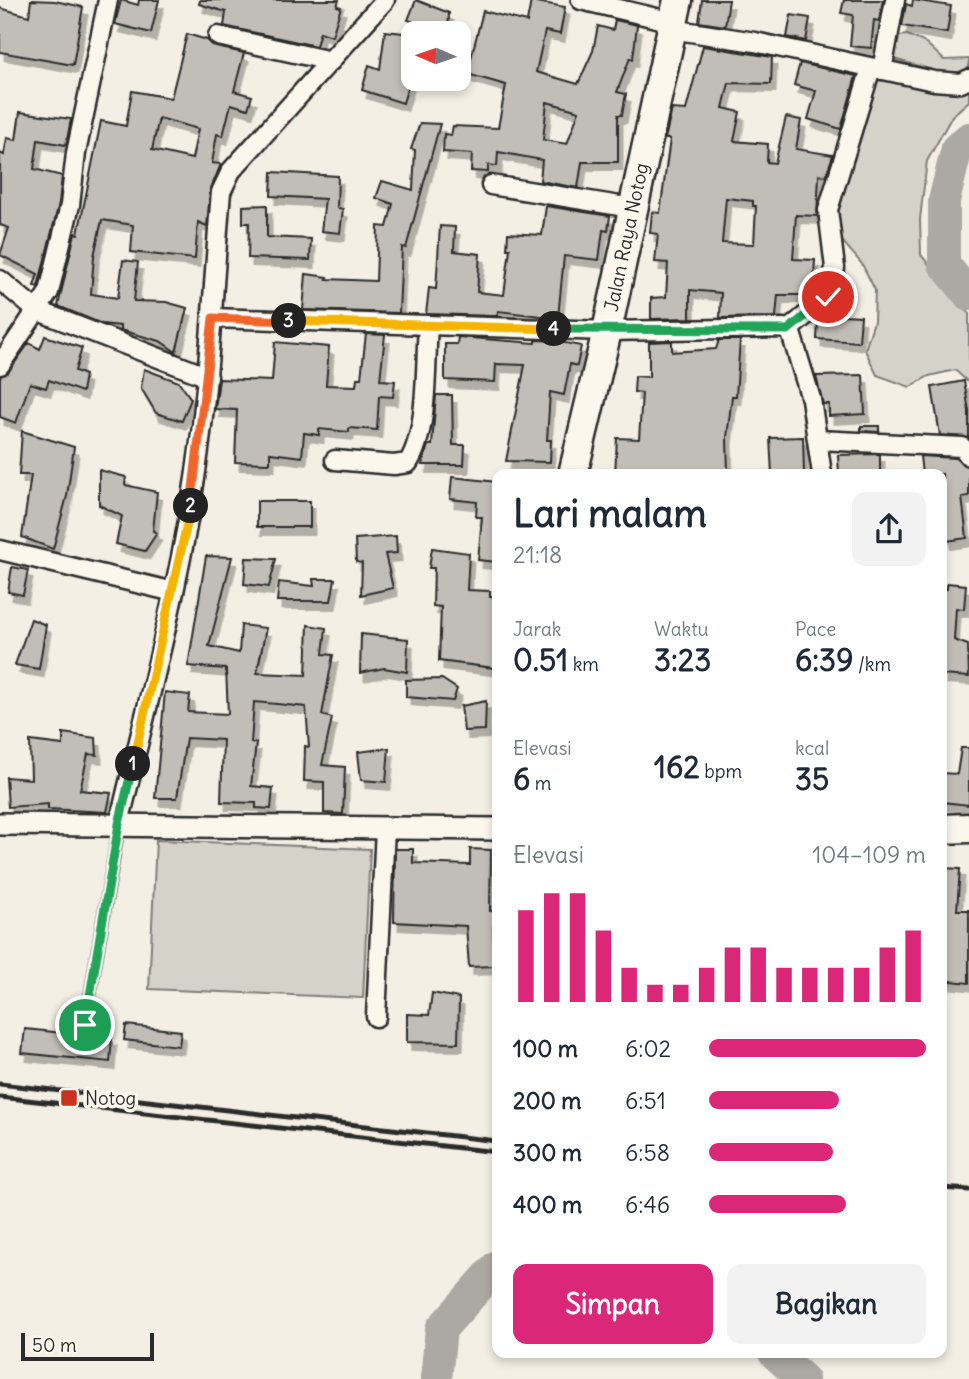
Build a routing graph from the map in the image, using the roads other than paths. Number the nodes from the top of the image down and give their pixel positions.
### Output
1 (108, 0) edge
2 (385, 0) edge
3 (581, 0) edge
4 (895, 0) edge
5 (674, 17) edge
6 (218, 36) dead end
7 (331, 61) junction
8 (877, 69) junction
9 (969, 79) edge
10 (491, 185) dead end
11 (632, 208) junction
12 (0, 280) edge
13 (36, 310) junction
14 (213, 318) junction
15 (428, 325) junction
16 (788, 330) junction
17 (607, 331) junction
18 (0, 365) edge
19 (208, 377) junction
20 (818, 440) junction
21 (969, 456) edge
22 (335, 460) dead end
23 (574, 469) edge
24 (821, 469) edge
25 (0, 550) edge
26 (174, 592) junction
27 (0, 824) edge
28 (119, 824) junction
29 (492, 825) edge
30 (385, 828) junction
31 (947, 828) edge
32 (969, 828) edge
33 (376, 1017) dead end
34 (85, 1025) dead end

1 - 13 street
2 - 7 street
3 - 5 street
4 - 8 street
5 - 8 street
5 - 11 highway, Jalan Raya Notog
6 - 7 street
7 - 14 street
8 - 9 street
8 - 16 street
10 - 11 street
11 - 17 highway, Jalan Raya Notog
12 - 13 street
13 - 18 street
13 - 19 street
14 - 15 street
14 - 19 street
15 - 17 street
15 - 22 street
16 - 17 street
16 - 20 street
17 - 23 highway, Jalan Raya Notog
19 - 26 street
20 - 21 street
20 - 24 street
25 - 26 street
26 - 28 street
27 - 28 street
28 - 30 street
28 - 34 lane
29 - 30 street
30 - 33 street
31 - 32 highway

